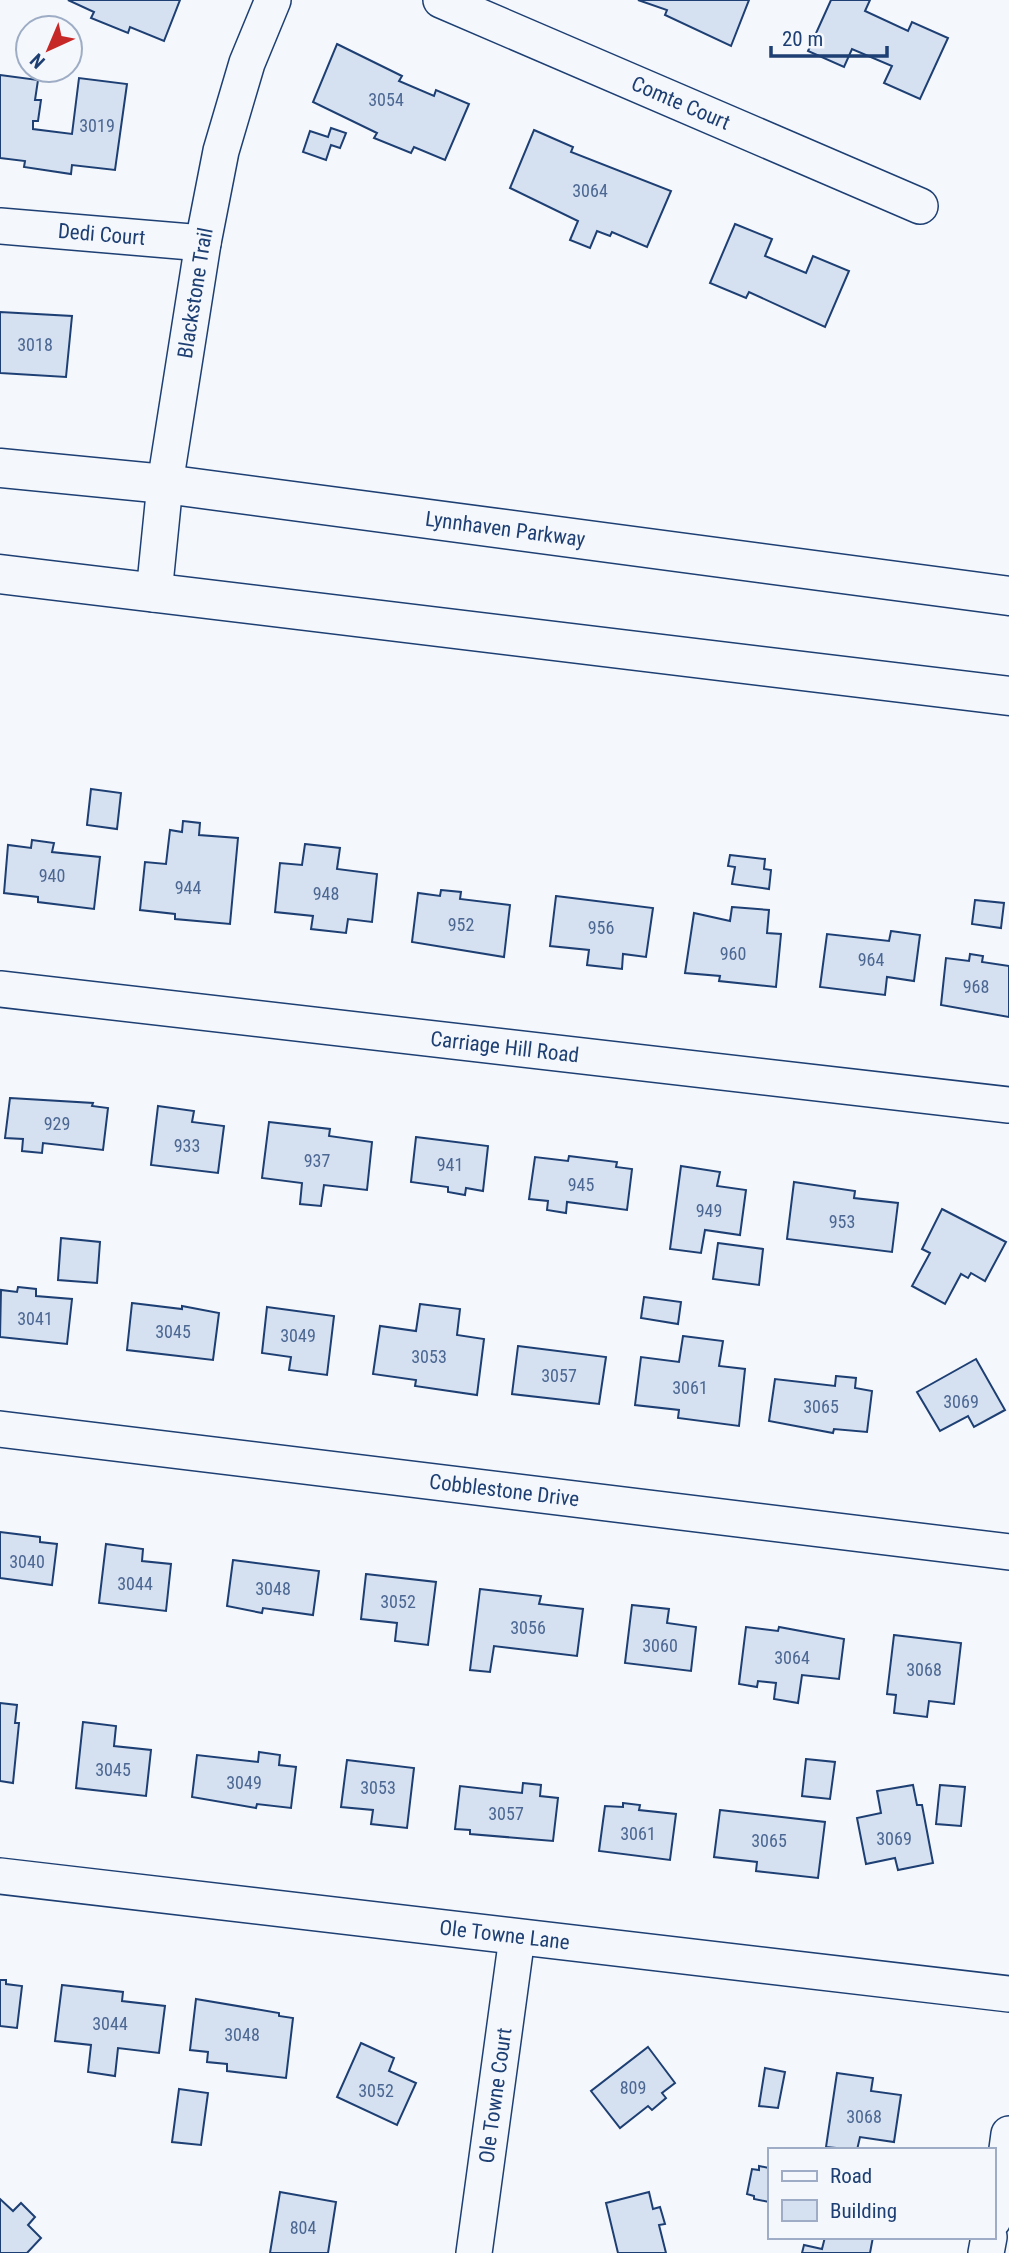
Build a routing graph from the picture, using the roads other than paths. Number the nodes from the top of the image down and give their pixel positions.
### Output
1 (273, 0) edge
2 (441, 0) edge
3 (920, 206) dead end
4 (0, 226) edge
5 (203, 243) junction
6 (0, 468) edge
7 (165, 484) junction
8 (0, 574) edge
9 (154, 594) junction
10 (1009, 596) edge
11 (1009, 696) edge
12 (0, 989) edge
13 (1009, 1105) edge
14 (0, 1429) edge
15 (1009, 1552) edge
16 (0, 1875) edge
17 (517, 1937) junction
18 (1009, 1994) edge
19 (1009, 2134) edge
20 (995, 2211) edge
21 (474, 2253) edge

1 - 5 street, Blackstone Trail
2 - 3 street, Comte Court
4 - 5 street, Dedi Court
5 - 7 street, Blackstone Trail
6 - 7 main road, Lynnhaven Parkway
7 - 9 street, Blackstone Trail
7 - 10 main road, Lynnhaven Parkway
8 - 9 main road
9 - 11 main road
12 - 13 street, Carriage Hill Road
14 - 15 street, Cobblestone Drive
16 - 17 street, Ole Towne Lane
17 - 18 street, Ole Towne Lane
17 - 21 street, Ole Towne Court
19 - 20 street

